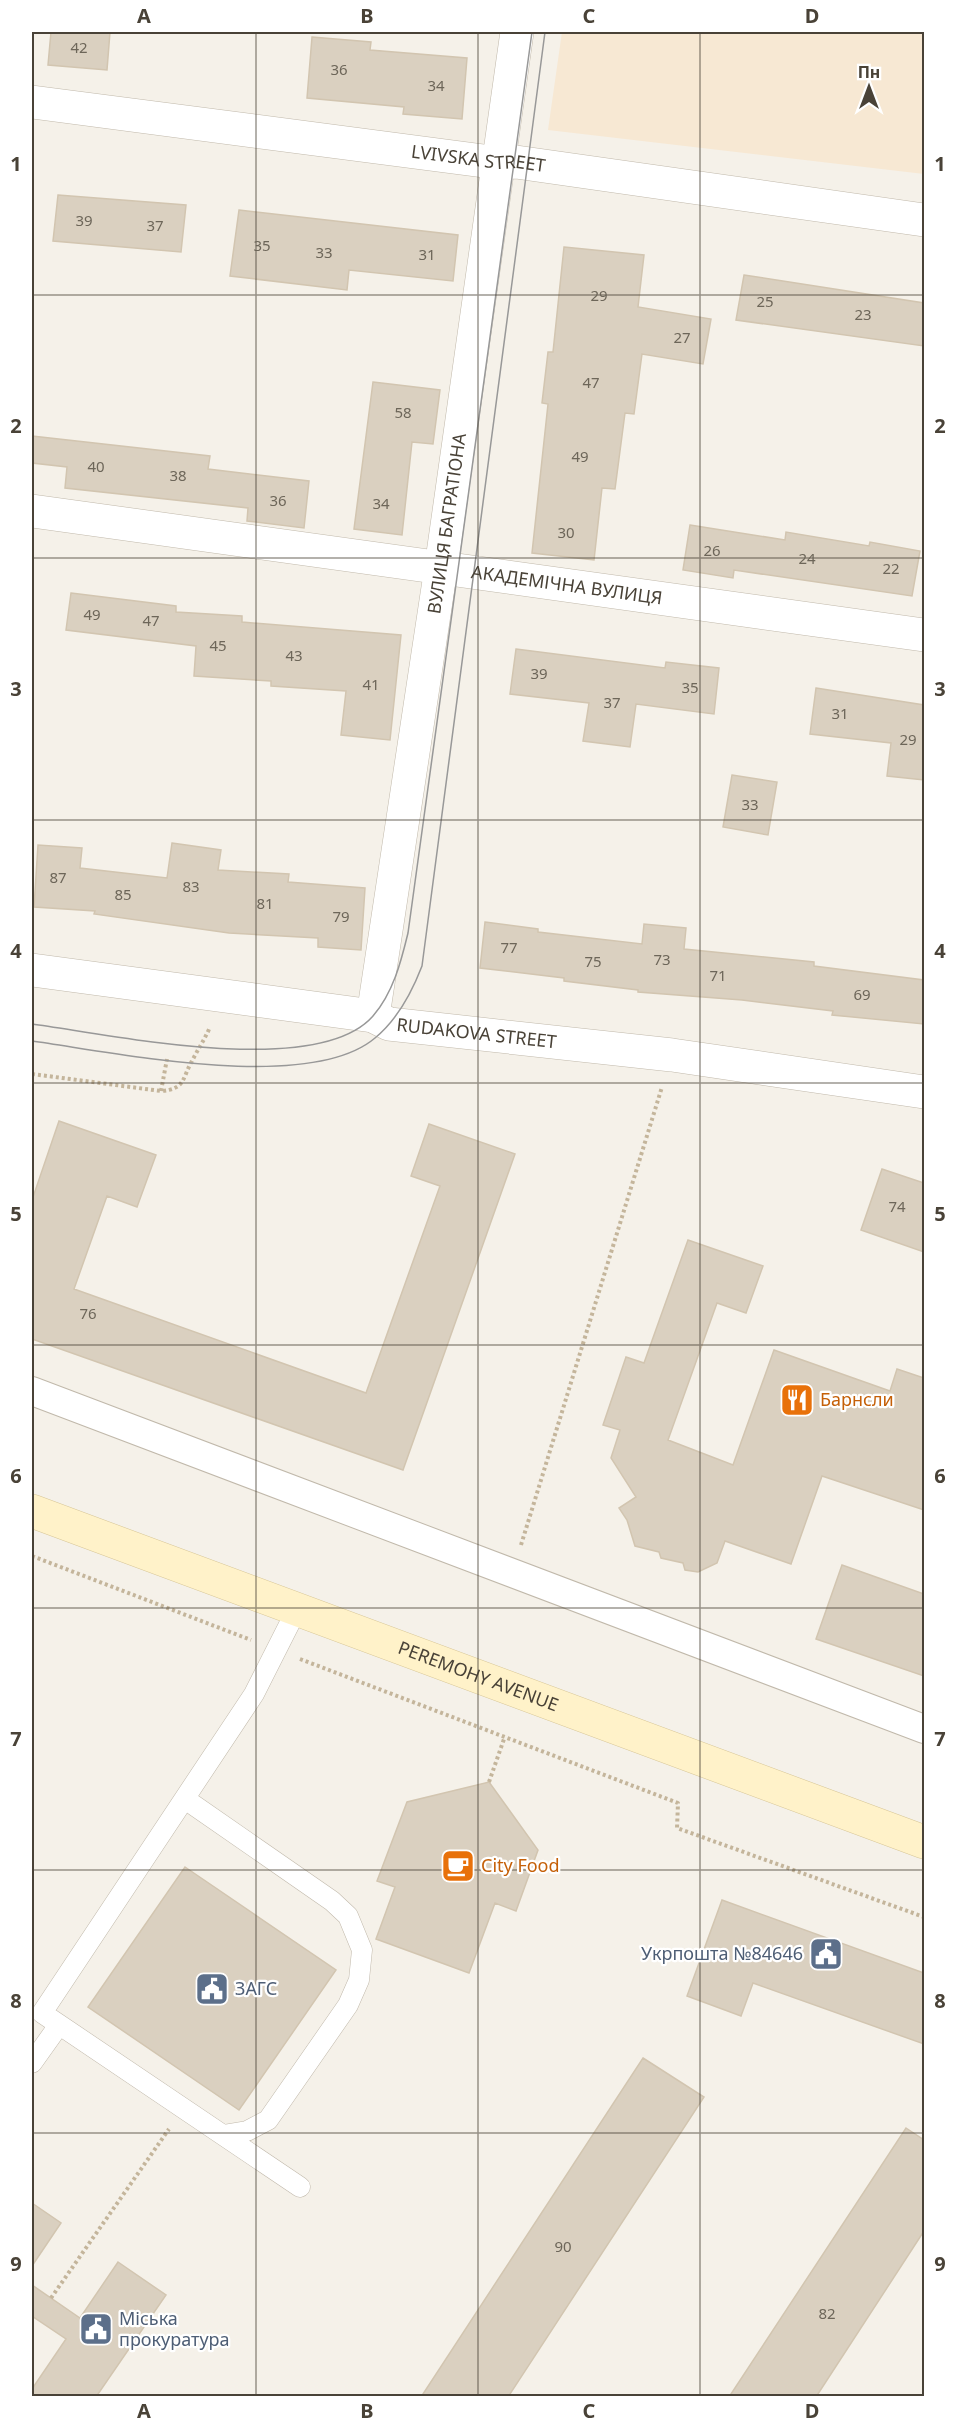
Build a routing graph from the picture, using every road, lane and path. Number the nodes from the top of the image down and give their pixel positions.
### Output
1 (517, 32) edge
2 (32, 102) edge
3 (499, 163) junction
4 (924, 220) edge
5 (32, 511) edge
6 (441, 568) junction
7 (924, 635) edge
8 (32, 970) edge
9 (226, 994) junction
10 (373, 1016) junction
11 (672, 1055) junction
12 (167, 1059) dead end
13 (32, 1074) edge
14 (161, 1091) junction
15 (924, 1092) edge
16 (32, 1391) edge
17 (32, 1511) edge
18 (32, 1556) edge
19 (512, 1572) junction
20 (297, 1609) junction
21 (276, 1650) junction
22 (924, 1729) edge
23 (504, 1739) junction
24 (489, 1782) dead end
25 (185, 1799) junction
26 (924, 1842) edge
27 (924, 1917) edge
28 (59, 2025) junction
29 (32, 2063) edge
30 (183, 2109) junction
31 (223, 2135) junction
32 (300, 2187) dead end
33 (51, 2298) dead end

1 - 3 street, ВУЛИЦЯ БАГРАТІОНА
2 - 3 street, LVIVSKA STREET
3 - 4 street, LVIVSKA STREET
3 - 6 street, ВУЛИЦЯ БАГРАТІОНА
5 - 6 street, АКАДЕМІЧНА ВУЛИЦЯ
6 - 7 street, АКАДЕМІЧНА ВУЛИЦЯ
6 - 10 street, ВУЛИЦЯ БАГРАТІОНА
8 - 9 street, RUDAKOVA STREET
9 - 10 street, RUDAKOVA STREET
9 - 14 path
10 - 11 street, RUDAKOVA STREET
11 - 15 street, RUDAKOVA STREET
11 - 19 path
12 - 14 path
13 - 14 path
16 - 19 street
17 - 20 main road, PEREMOHY AVENUE
18 - 21 path
19 - 22 street
20 - 21 lane
20 - 26 main road, PEREMOHY AVENUE
21 - 23 path
21 - 25 lane
23 - 24 path
23 - 27 path
25 - 28 lane
25 - 31 lane
28 - 29 lane
28 - 30 lane
30 - 31 lane
30 - 33 path
31 - 32 lane

